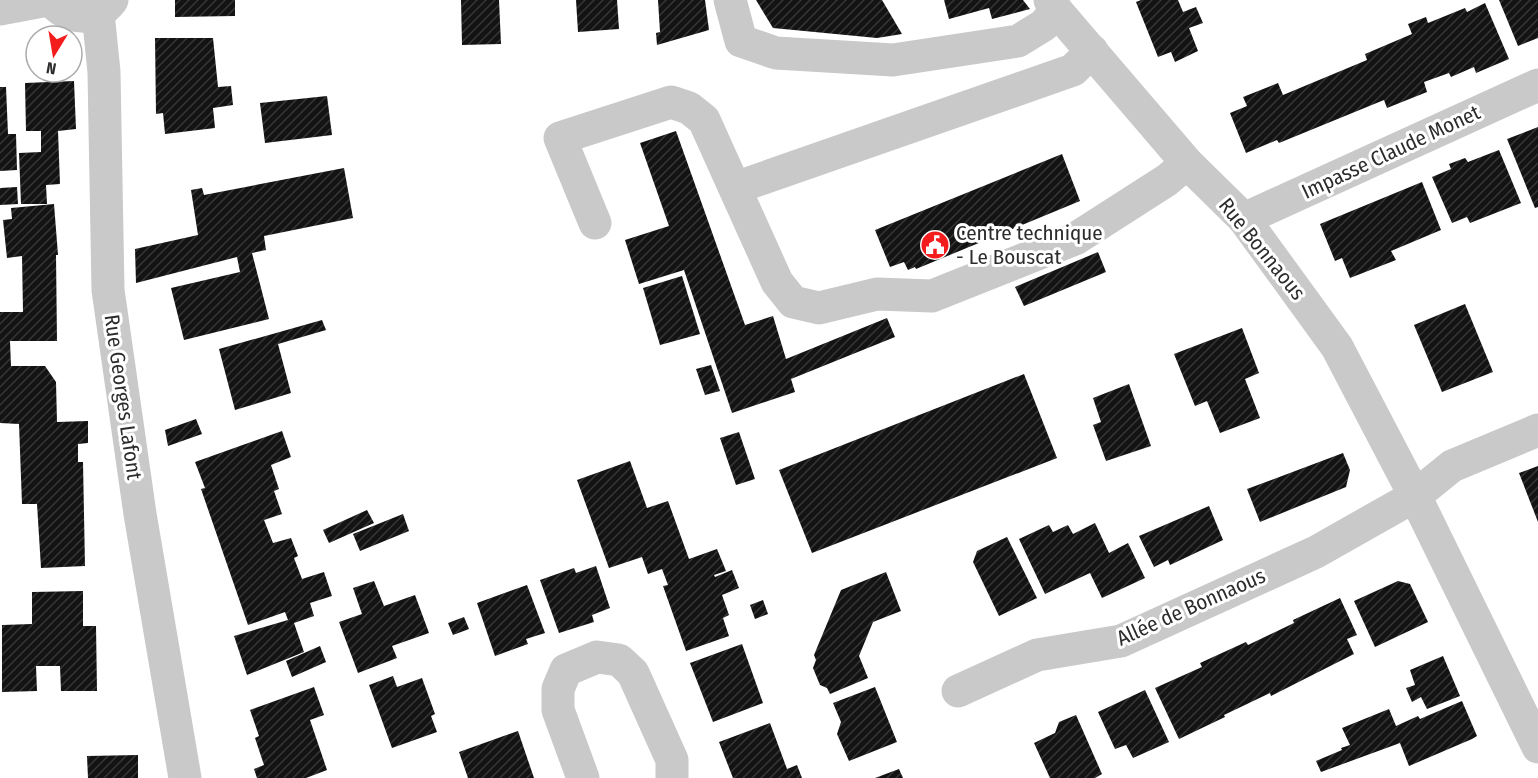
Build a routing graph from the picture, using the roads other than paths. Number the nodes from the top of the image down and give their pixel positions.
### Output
1 (50, 0) edge
2 (730, 0) edge
3 (1053, 5) edge
4 (105, 6) edge
5 (0, 9) edge
6 (1092, 51) junction
7 (1538, 85) edge
8 (1187, 164) junction
9 (735, 188) junction
10 (1244, 219) junction
11 (596, 223) dead end
12 (1538, 430) edge
13 (1415, 496) junction
14 (958, 691) dead end
15 (1538, 747) edge
16 (185, 778) edge
17 (583, 778) edge
18 (672, 778) edge

1 - 4 street
1 - 5 street
2 - 3 street
3 - 6 street, Rue Bonnaous
4 - 16 street, Rue Georges Lafont
6 - 8 street, Rue Bonnaous
6 - 9 street
7 - 10 street, Impasse Claude Monet
8 - 9 street
8 - 10 street, Rue Bonnaous
9 - 11 street
10 - 13 street, Rue Bonnaous
12 - 13 street
13 - 14 street, Allée de Bonnaous
13 - 15 street, Rue Bonnaous
17 - 18 street

